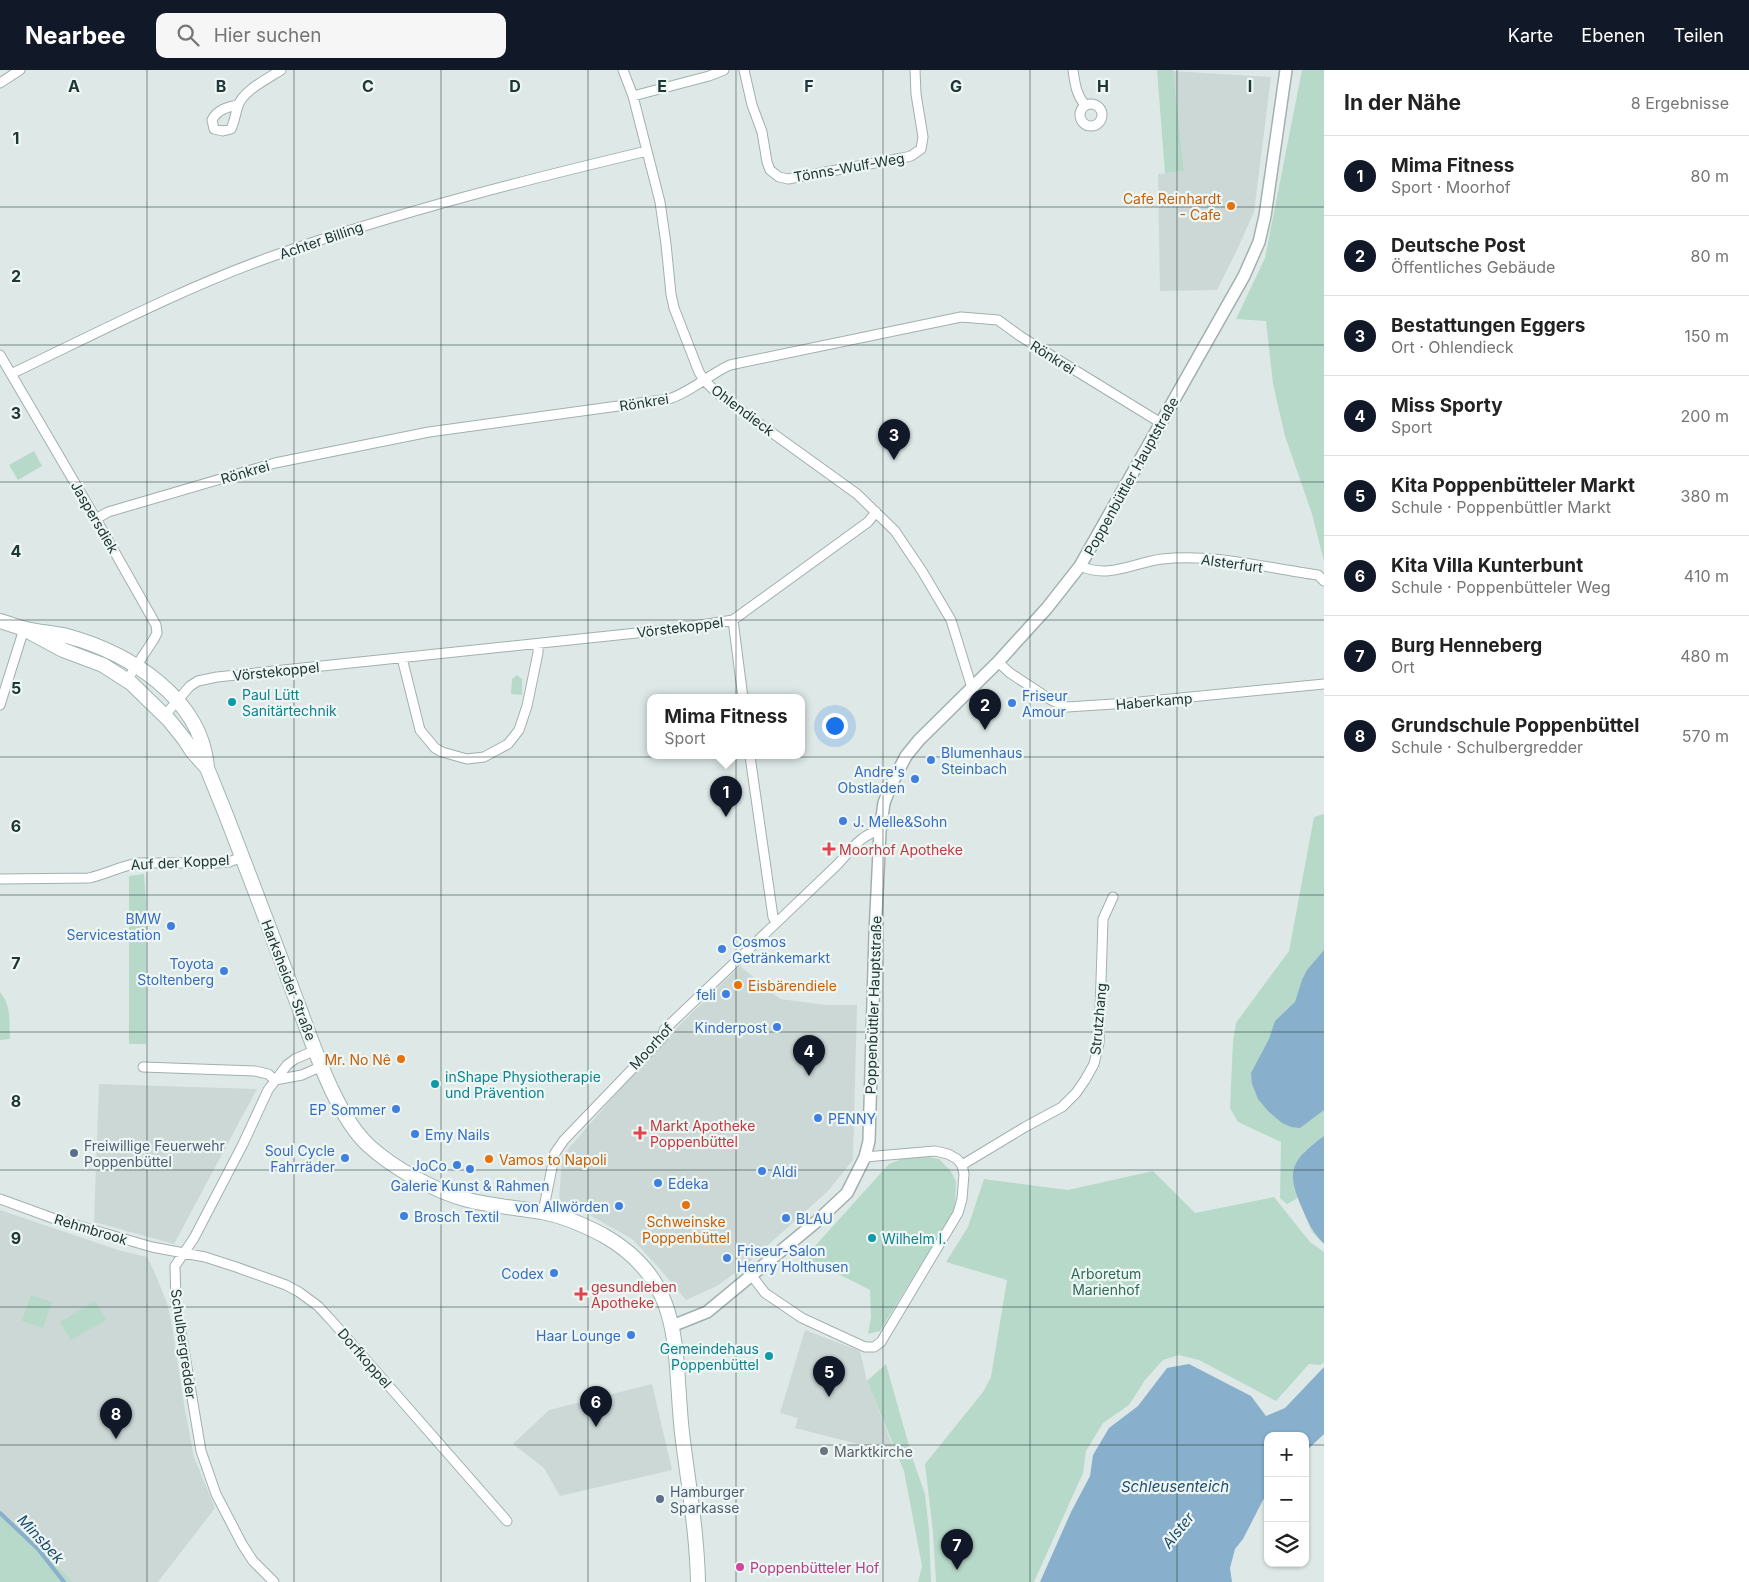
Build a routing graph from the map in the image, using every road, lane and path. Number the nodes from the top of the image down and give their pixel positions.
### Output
1 (20, 70) edge
2 (282, 70) edge
3 (622, 70) edge
4 (724, 70) edge
5 (744, 70) edge
6 (915, 70) edge
7 (1072, 70) edge
8 (1286, 70) edge
9 (0, 83) edge
10 (633, 96) junction
11 (238, 105) dead end
12 (1085, 105) dead end
13 (647, 151) junction
14 (0, 355) edge
15 (11, 374) junction
16 (704, 380) junction
17 (1161, 423) junction
18 (876, 512) junction
19 (96, 519) junction
20 (1080, 566) junction
21 (1324, 581) edge
22 (733, 620) junction
23 (0, 621) edge
24 (24, 628) junction
25 (538, 644) junction
26 (402, 658) junction
27 (998, 662) junction
28 (137, 667) junction
29 (127, 680) junction
30 (1324, 684) edge
31 (972, 688) junction
32 (742, 694) edge
33 (177, 701) junction
34 (0, 705) edge
35 (164, 715) junction
36 (750, 759) edge
37 (207, 768) junction
38 (880, 831) junction
39 (242, 857) junction
40 (0, 879) edge
41 (1113, 897) dead end
42 (776, 923) junction
43 (316, 1050) junction
44 (143, 1066) dead end
45 (322, 1066) junction
46 (275, 1080) junction
47 (865, 1157) junction
48 (962, 1165) junction
49 (0, 1199) edge
50 (543, 1212) junction
51 (183, 1254) junction
52 (752, 1276) junction
53 (672, 1326) junction
54 (507, 1521) dead end
55 (274, 1582) edge
56 (698, 1582) edge

1 - 9 street
2 - 11 street
3 - 10 street, Ohlendieck
4 - 10 street
5 - 6 street, Tönns-Wulf-Weg
7 - 12 street
8 - 17 street, Poppenbüttler Hauptstraße
10 - 13 street, Ohlendieck
13 - 15 street, Achter Billing
13 - 16 street, Ohlendieck
14 - 15 street, Jaspersdiek
15 - 19 street, Jaspersdiek
16 - 17 street, Rönkrei
16 - 18 street, Ohlendieck
16 - 19 street, Rönkrei
17 - 20 street, Poppenbüttler Hauptstraße
18 - 22 street, Vörstekoppel
18 - 31 street, Ohlendieck
19 - 28 street, Jaspersdiek
20 - 21 street, Alsterfurt
20 - 27 street, Poppenbüttler Hauptstraße
22 - 25 street, Vörstekoppel
22 - 32 street
23 - 24 main road, Harksheider Straße
24 - 28 main road, Harksheider Straße
24 - 29 main road, Harksheider Straße
24 - 34 street
25 - 26 street, Vörstekoppel
25 - 26 street
26 - 33 street, Vörstekoppel
27 - 30 street, Haberkamp
27 - 31 street, Poppenbüttler Hauptstraße
28 - 29 street, Jaspersdiek
28 - 33 main road, Harksheider Straße
29 - 35 main road, Harksheider Straße
31 - 38 street, Poppenbüttler Hauptstraße
33 - 35 street, Vörstekoppel
33 - 37 main road, Harksheider Straße
35 - 37 main road, Harksheider Straße
36 - 42 street
37 - 39 main road, Harksheider Straße
38 - 42 street, Moorhof
38 - 47 street, Poppenbüttler Hauptstraße
39 - 40 street, Auf der Koppel
39 - 43 main road, Harksheider Straße
41 - 48 street, Strutzhang
42 - 50 street, Moorhof
43 - 45 main road, Harksheider Straße
43 - 46 street, Schulbergredder
44 - 46 street
45 - 46 street
45 - 50 main road, Harksheider Straße
46 - 51 street, Schulbergredder
47 - 48 street
47 - 52 street, Poppenbüttler Hauptstraße
48 - 52 street
49 - 51 street, Rehmbrook
50 - 53 main road, Harksheider Straße
51 - 54 street, Dorfkoppel
51 - 55 street, Schulbergredder
52 - 53 street, Poppenbüttler Hauptstraße
53 - 56 main road, Harksheider Straße

